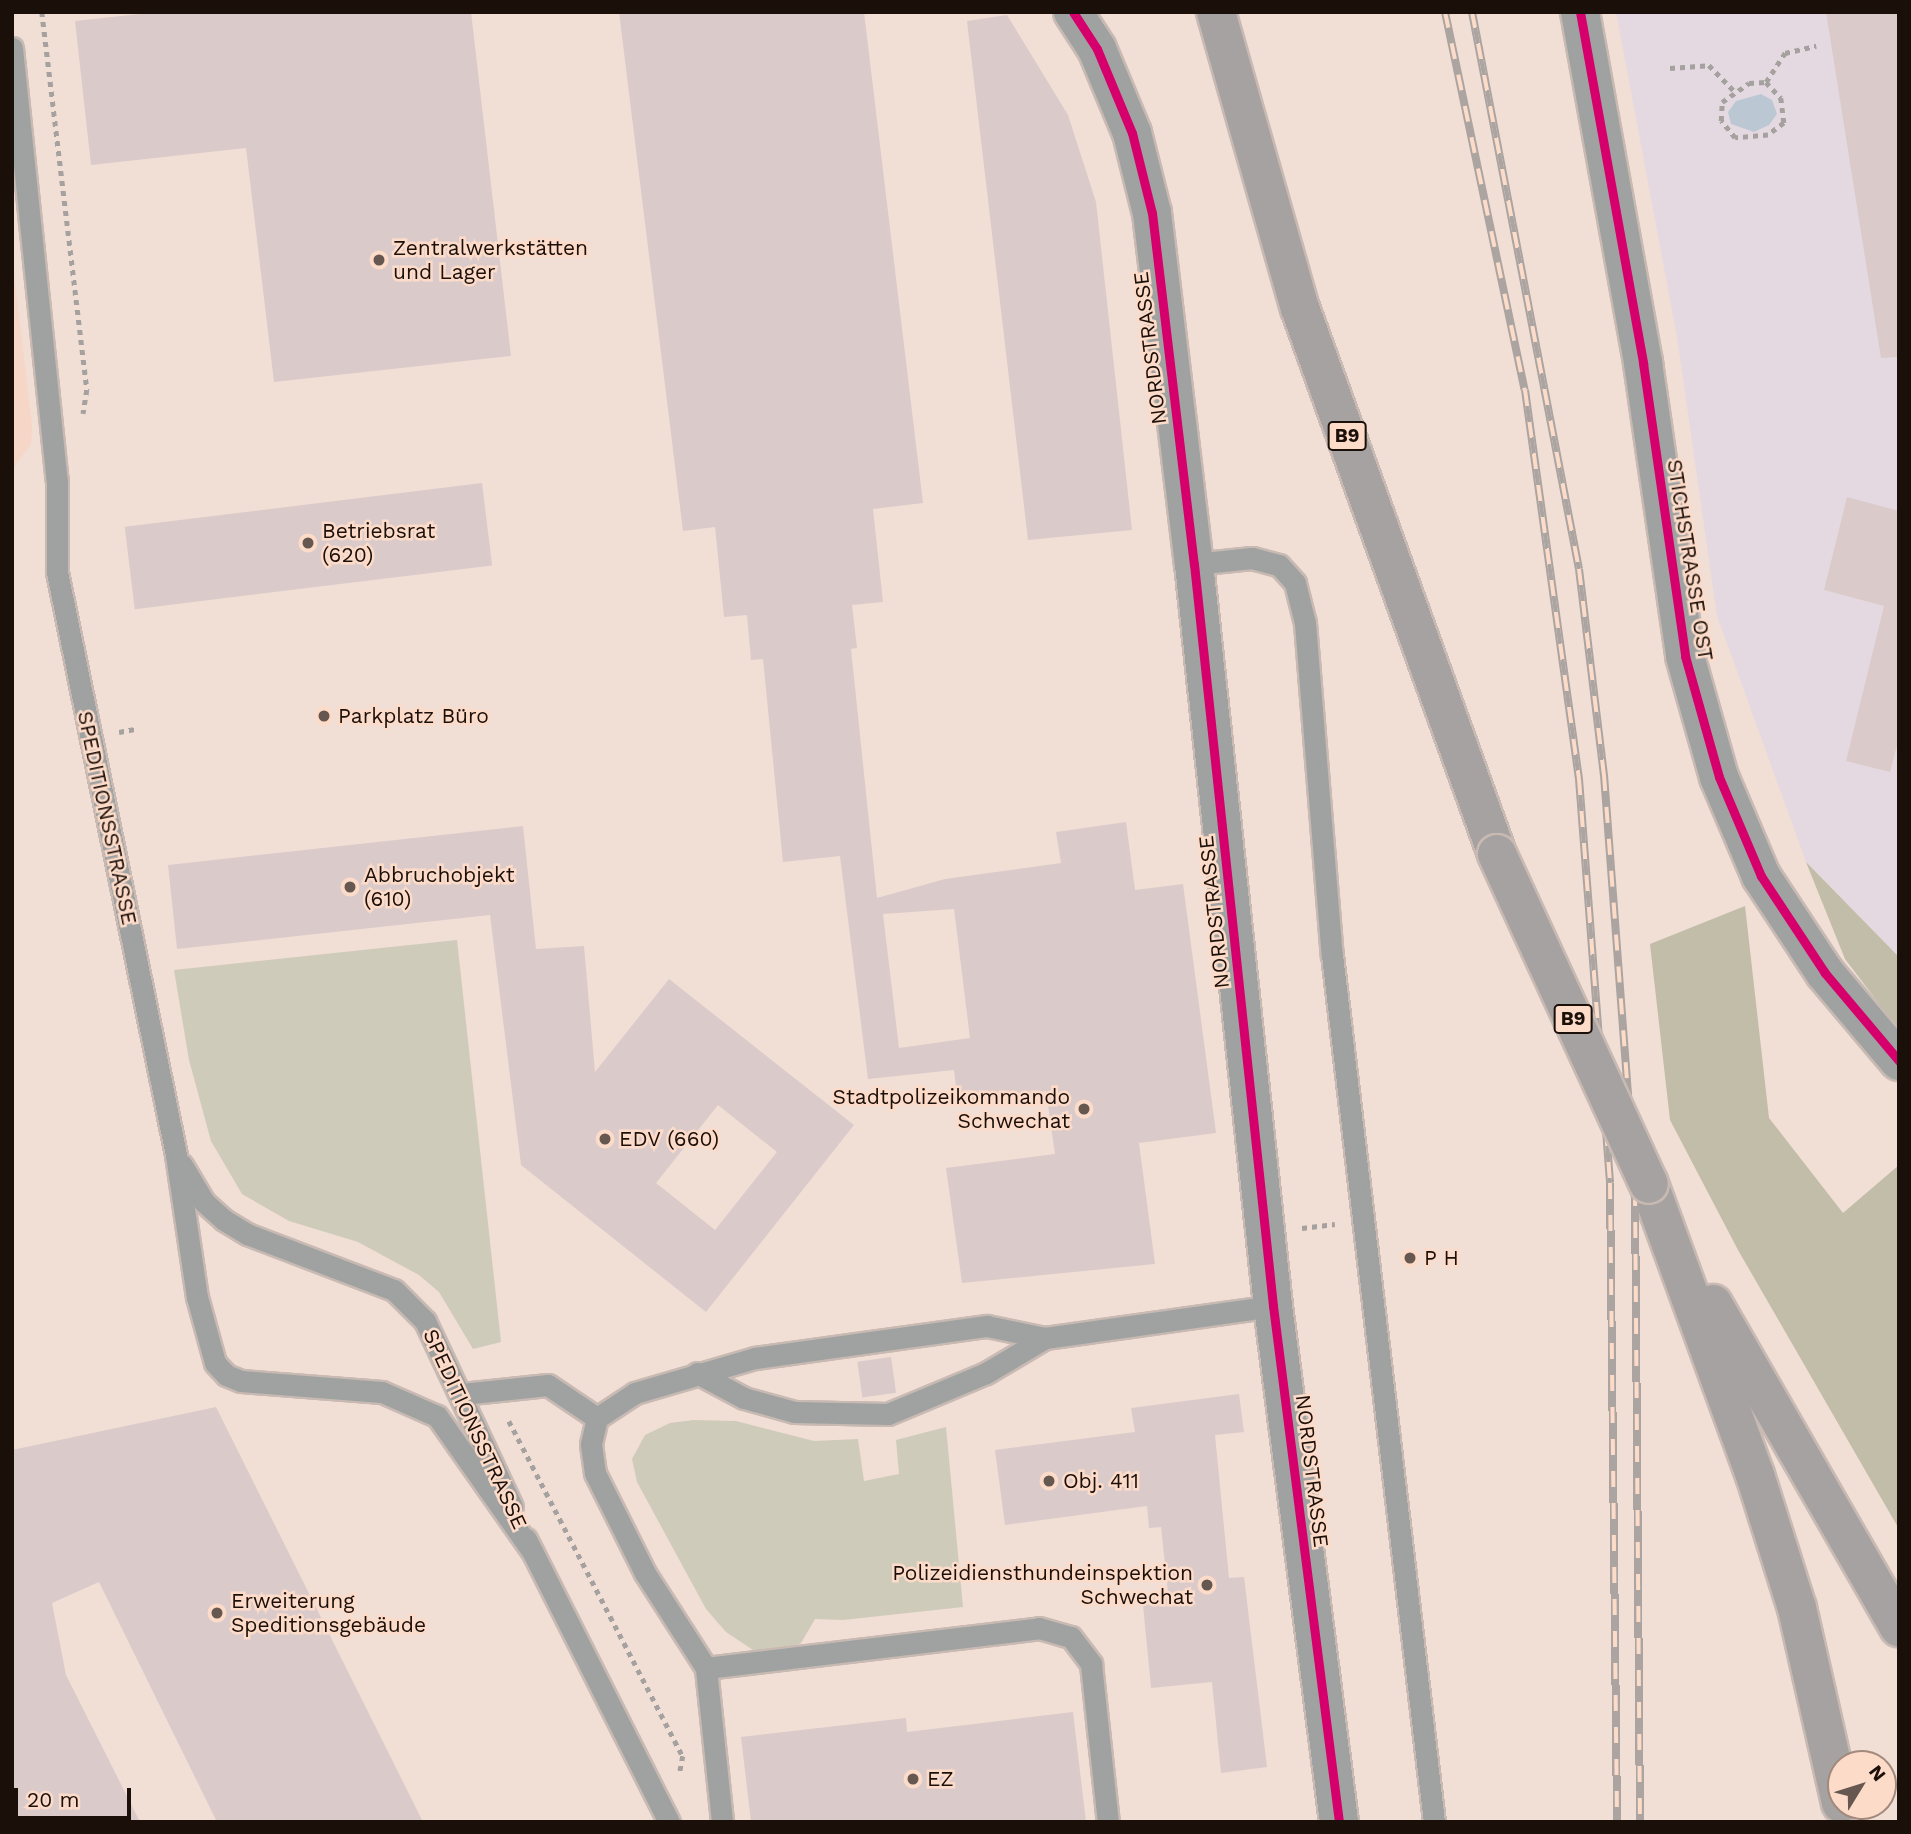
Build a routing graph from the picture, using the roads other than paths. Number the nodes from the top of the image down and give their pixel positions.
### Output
1 (1073, 12) edge
2 (1216, 12) edge
3 (1580, 12) edge
4 (12, 48) edge
5 (1194, 564) junction
6 (1899, 1061) edge
7 (176, 1155) junction
8 (1649, 1184) junction
9 (1273, 1306) junction
10 (1045, 1338) junction
11 (697, 1373) junction
12 (461, 1394) junction
13 (597, 1418) junction
14 (532, 1551) junction
15 (1899, 1627) edge
16 (706, 1668) junction
17 (1829, 1750) edge
18 (722, 1821) edge
19 (669, 1822) edge
20 (1108, 1822) edge
21 (1339, 1822) edge
22 (1434, 1822) edge

1 - 5 street, NORDSTRASSE
2 - 8 main road, B9, bridge
3 - 6 street, STICHSTRASSE OST
4 - 7 lane, SPEDITIONSSTRASSE
5 - 9 street, NORDSTRASSE
5 - 22 lane
7 - 12 lane, SPEDITIONSSTRASSE
7 - 14 lane, SPEDITIONSSTRASSE
8 - 15 main road, B9
8 - 17 main road
9 - 10 lane
9 - 21 street, NORDSTRASSE
10 - 11 lane
10 - 11 lane
11 - 13 lane
12 - 13 lane
12 - 14 lane, SPEDITIONSSTRASSE
13 - 16 lane
14 - 19 lane, SPEDITIONSSTRASSE
16 - 18 lane
16 - 20 lane

